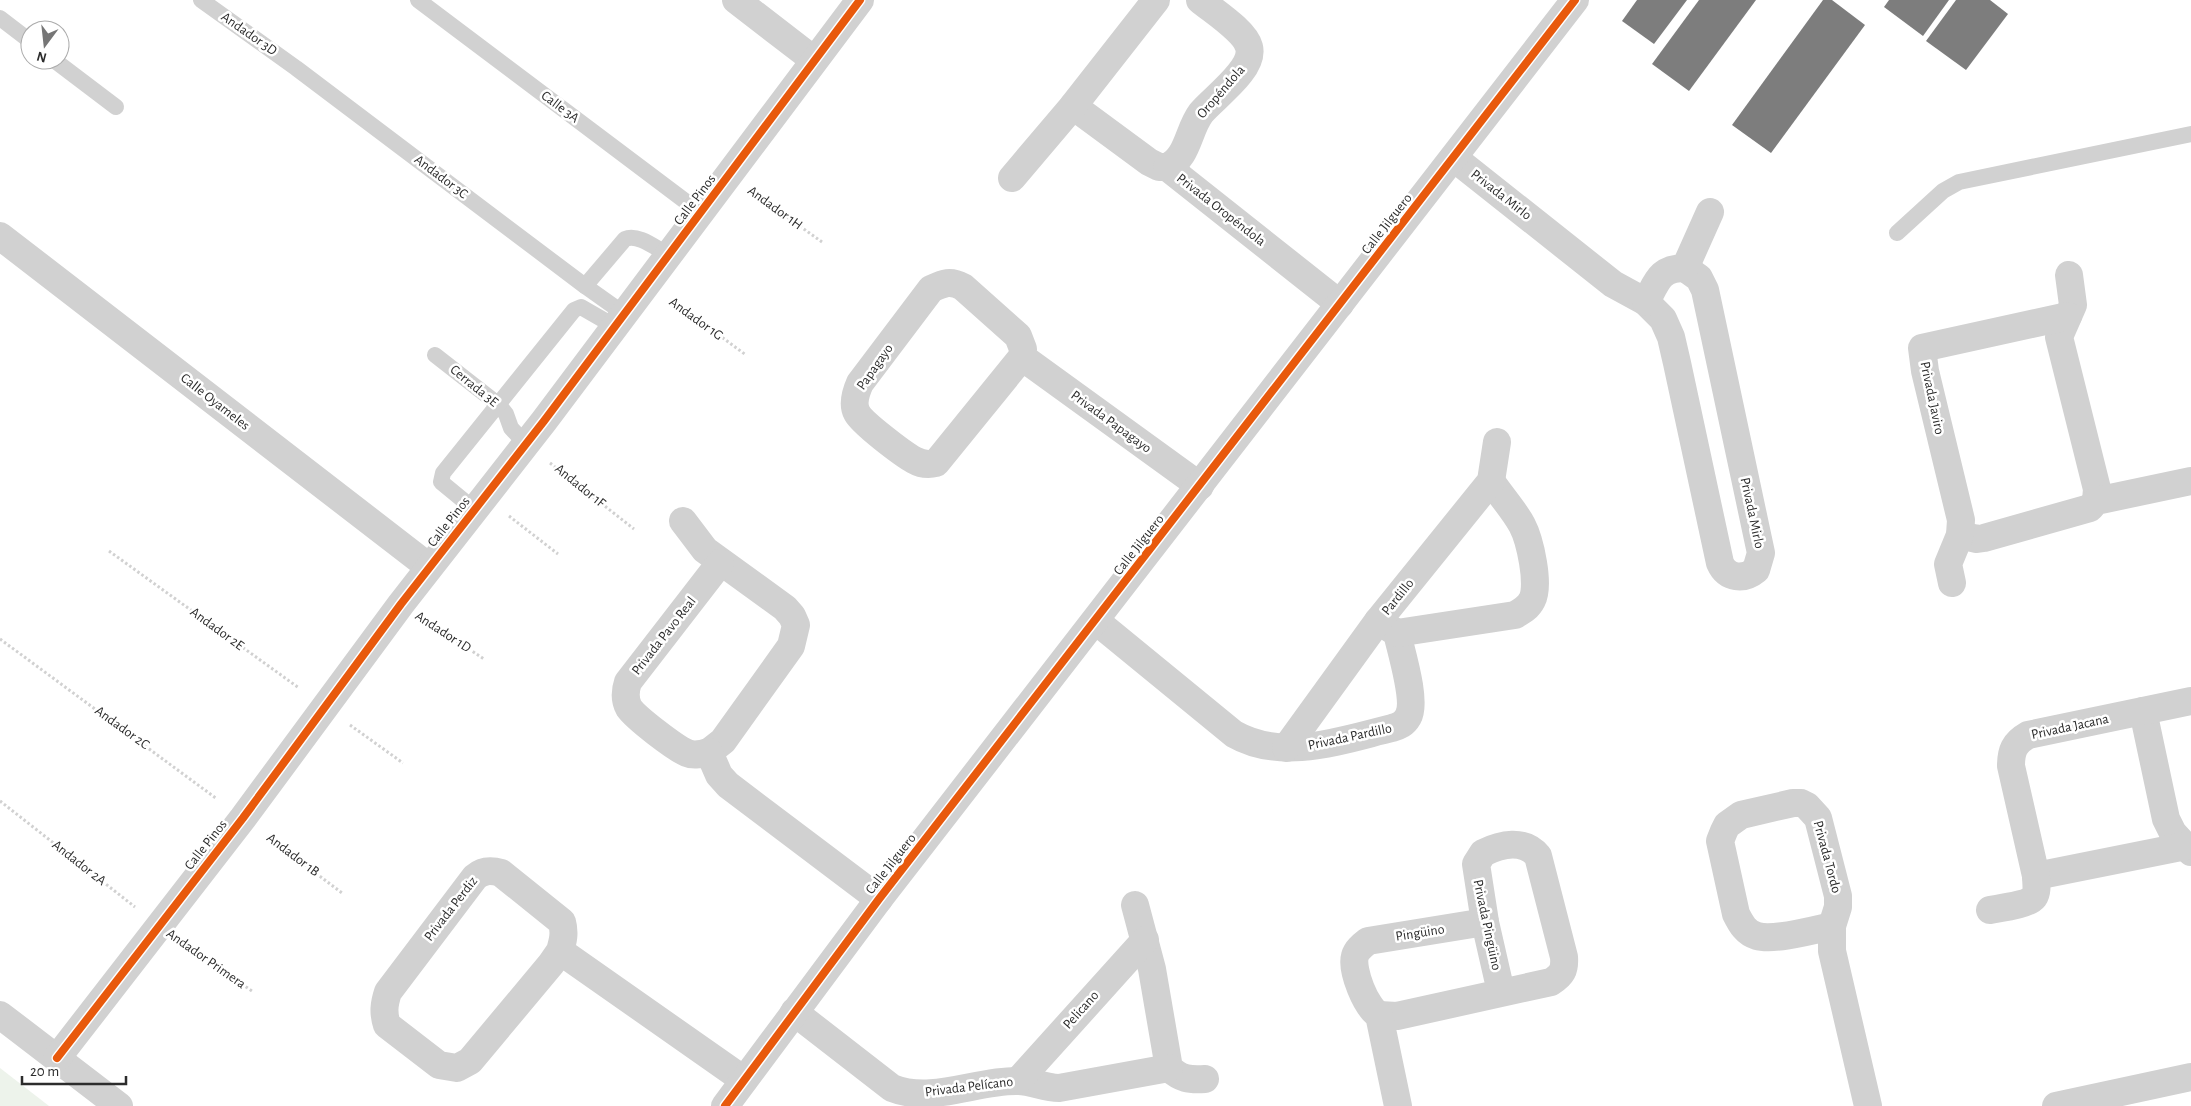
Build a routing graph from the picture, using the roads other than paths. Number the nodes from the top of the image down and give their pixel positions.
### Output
1 (201, 0) edge
2 (418, 0) edge
3 (736, 0) edge
4 (860, 0) edge
5 (1156, 0) edge
6 (1200, 0) edge
7 (1575, 0) edge
8 (0, 18) edge
9 (20, 33) edge
10 (814, 60) junction
11 (296, 68) joint
12 (67, 70) edge
13 (1073, 106) junction
14 (116, 107) dead end
15 (2191, 134) edge
16 (1454, 158) junction
17 (1167, 167) junction
18 (1012, 178) dead end
19 (1710, 212) dead end
20 (702, 213) junction
21 (1897, 233) dead end
22 (0, 236) edge
23 (669, 255) junction
24 (1685, 268) junction
25 (2069, 275) dead end
26 (585, 286) junction
27 (1646, 302) junction
28 (1340, 304) junction
29 (2068, 316) junction
30 (619, 320) junction
31 (435, 355) dead end
32 (1022, 357) junction
33 (499, 405) junction
34 (1497, 442) dead end
35 (526, 444) junction
36 (1491, 481) junction
37 (2191, 482) edge
38 (1200, 486) junction
39 (2096, 501) junction
40 (480, 504) junction
41 (683, 521) dead end
42 (1960, 535) junction
43 (720, 563) junction
44 (429, 567) junction
45 (1952, 583) dead end
46 (1096, 621) junction
47 (1388, 627) junction
48 (2191, 701) edge
49 (2143, 712) junction
50 (1286, 748) junction
51 (709, 752) junction
52 (2188, 849) edge
53 (2036, 876) junction
54 (879, 899) junction
55 (1134, 905) dead end
56 (1990, 910) dead end
57 (1485, 922) junction
58 (1832, 926) junction
59 (1145, 940) junction
60 (560, 951) junction
61 (1501, 992) junction
62 (794, 1012) junction
63 (0, 1015) edge
64 (1379, 1015) junction
65 (57, 1058) junction
66 (1169, 1068) junction
67 (2191, 1077) edge
68 (1205, 1079) dead end
69 (744, 1080) junction
70 (1018, 1081) junction
71 (119, 1106) edge
72 (726, 1106) edge
73 (1398, 1106) edge
74 (1868, 1106) edge
75 (2056, 1106) edge

1 - 11 lane, Andador 3D
2 - 20 lane, Calle 3A
3 - 10 street
4 - 10 street, Calle Pinos
5 - 13 street
6 - 17 street, Oropéndola
7 - 16 street, Calle Jilguero
8 - 9 lane
10 - 20 street, Calle Pinos
11 - 26 lane, Andador 3C
12 - 14 lane
13 - 17 street, Privada Oropéndola
13 - 18 street
15 - 21 lane
16 - 27 street, Privada Mirlo
16 - 28 street, Calle Jilguero
17 - 28 street, Privada Oropéndola
19 - 24 street
20 - 23 street, Calle Pinos
22 - 44 street, Calle Oyameles
23 - 26 lane
23 - 30 street, Calle Pinos
24 - 27 street
24 - 27 street, Privada Mirlo
25 - 29 street
26 - 30 lane, Andador 3C
28 - 38 street, Calle Jilguero
29 - 39 street
29 - 42 street, Privada Javiro
30 - 33 lane
30 - 35 street, Calle Pinos
31 - 33 lane, Cerrada 3E
32 - 32 street, Papagayo
32 - 38 street, Privada Papagayo
33 - 35 lane, Cerrada 3E
33 - 40 lane
34 - 36 street
35 - 40 street, Calle Pinos
36 - 47 street, Pardillo
36 - 47 street
37 - 39 street
38 - 46 street, Calle Jilguero
39 - 42 street
40 - 44 street, Calle Pinos
41 - 43 street
42 - 45 street, Privada Javiro
43 - 51 street
43 - 51 street, Privada Pavo Real
44 - 65 street, Calle Pinos
46 - 50 street, Privada Pardillo
46 - 54 street, Calle Jilguero
47 - 50 street, Pardillo
47 - 50 street, Privada Pardillo
48 - 49 street, Privada Jacana
49 - 52 street
49 - 53 street, Privada Jacana
51 - 54 street
52 - 53 street
53 - 56 street, Privada Jacana
54 - 62 street, Calle Jilguero
55 - 59 street
57 - 61 street, Privada Pingüino
57 - 61 street, Privada Pingüino
57 - 64 street, Pingüino
58 - 58 street, Privada Tordo
58 - 74 street, Privada Tordo
59 - 66 street
59 - 70 street, Pelicano
60 - 60 street, Privada Perdiz
60 - 69 street
61 - 64 street
62 - 69 street, Calle Jilguero
62 - 70 street, Privada Pelícano
63 - 65 street
64 - 73 street
65 - 71 street
66 - 68 street
66 - 70 street, Privada Pelícano
67 - 75 street
69 - 72 street, Calle Jilguero

